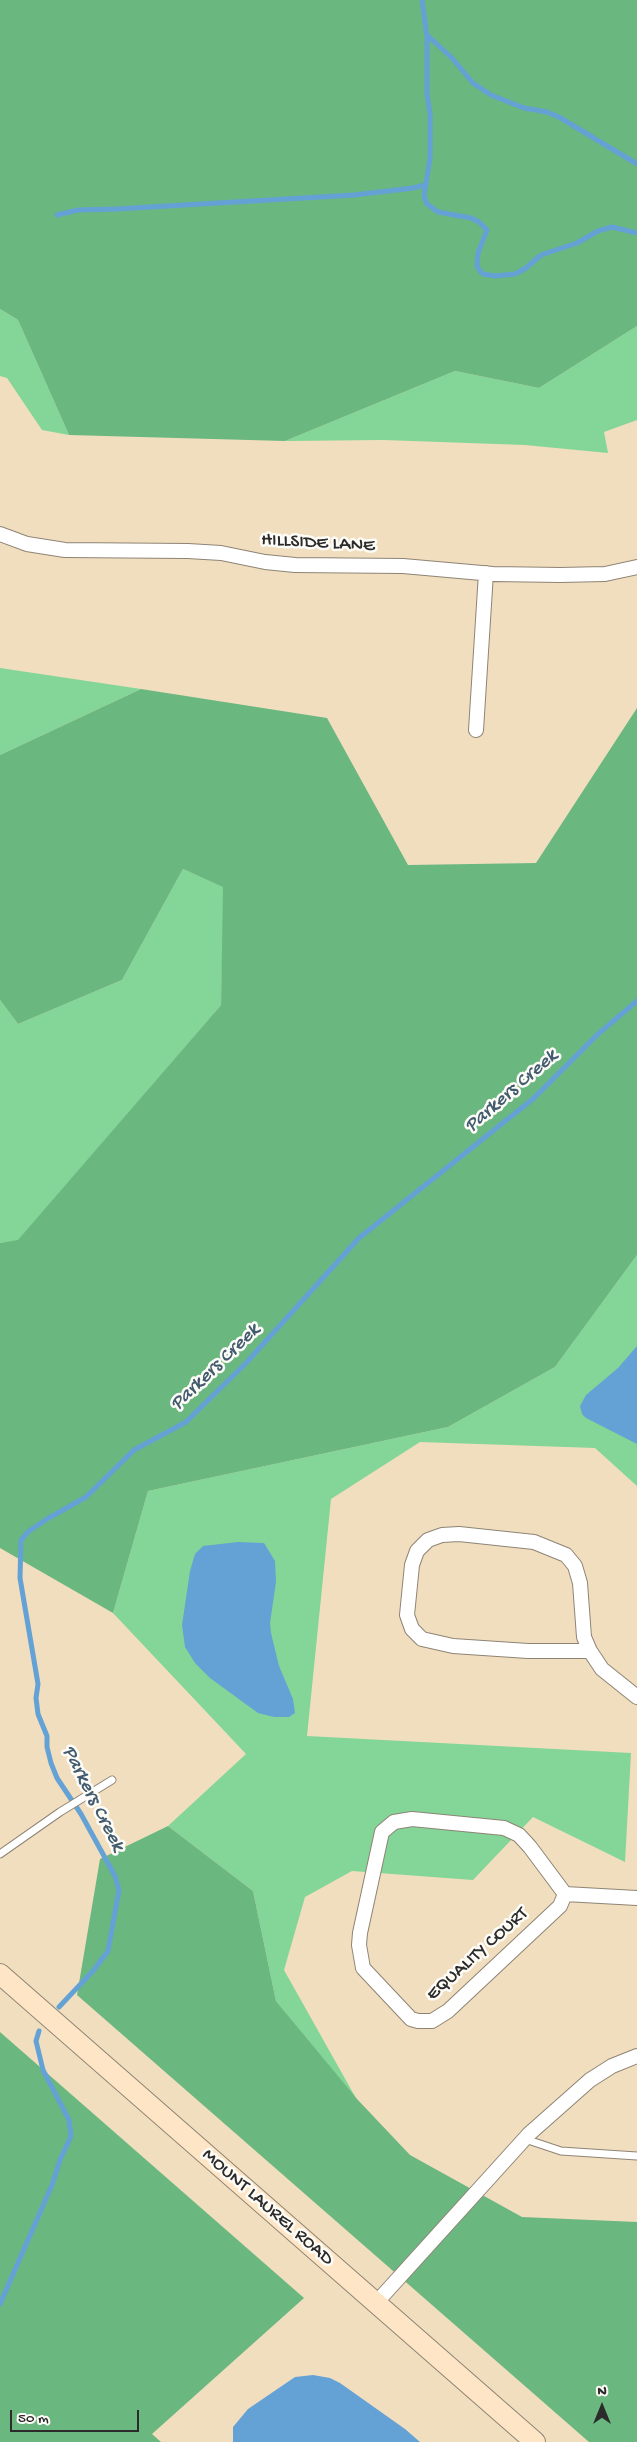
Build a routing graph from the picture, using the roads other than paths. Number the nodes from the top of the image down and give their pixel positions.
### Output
1 (0, 534) edge
2 (637, 567) edge
3 (486, 573) junction
4 (476, 730) dead end
5 (590, 1651) junction
6 (637, 1698) edge
7 (112, 1780) dead end
8 (0, 1854) edge
9 (565, 1894) junction
10 (637, 1898) edge
11 (0, 1974) edge
12 (637, 2056) edge
13 (525, 2139) junction
14 (637, 2156) edge
15 (376, 2303) junction
16 (535, 2442) edge

1 - 3 street, HILLSIDE LANE
2 - 3 street, HILLSIDE LANE
3 - 4 street
5 - 5 street
5 - 6 street
7 - 8 lane
9 - 9 street, EQUALITY COURT
9 - 10 street
11 - 15 main road, MOUNT LAUREL ROAD
12 - 13 street
13 - 14 lane
13 - 15 street
15 - 16 main road, MOUNT LAUREL ROAD

